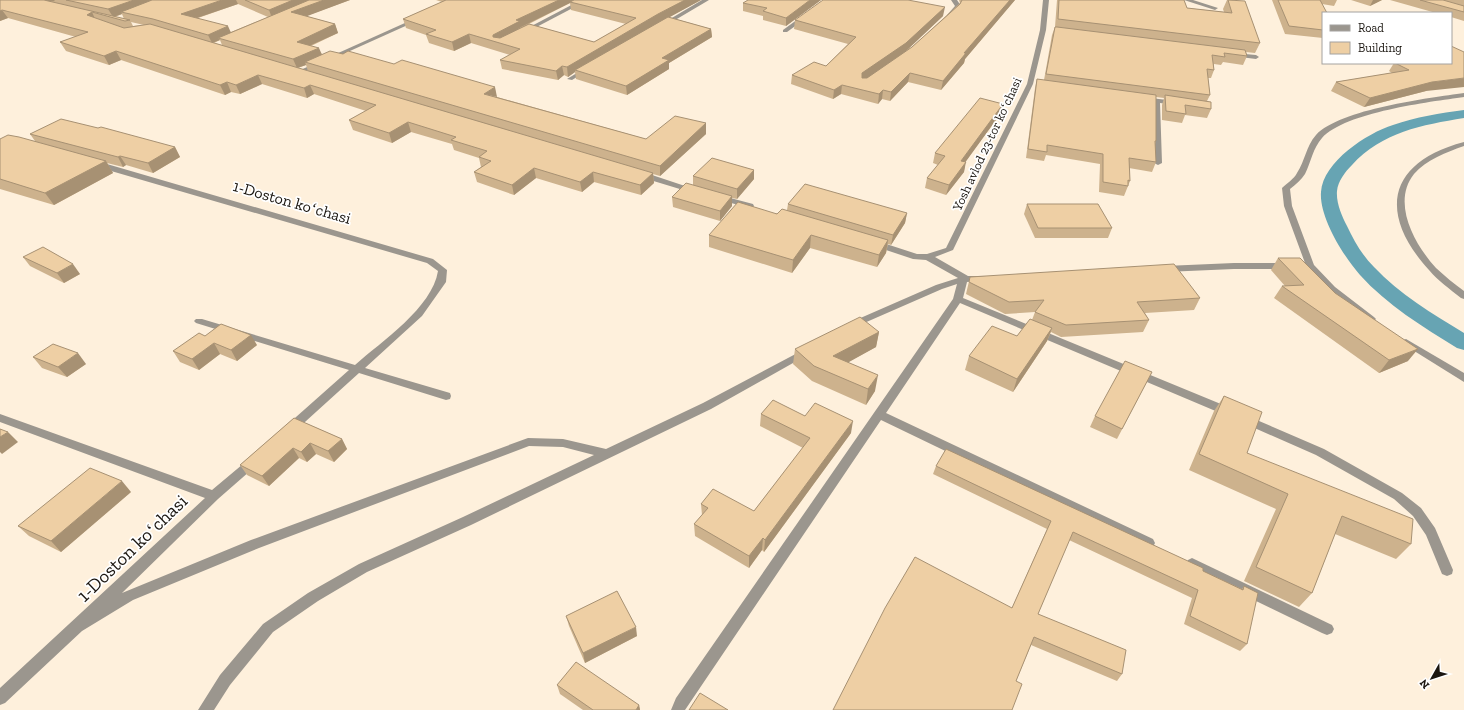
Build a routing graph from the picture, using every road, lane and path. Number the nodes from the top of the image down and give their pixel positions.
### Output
1 (585, 0) edge
2 (706, 0) edge
3 (828, 0) edge
4 (954, 0) edge
5 (1046, 0) edge
6 (1187, 0) edge
7 (1215, 8) dead end
8 (426, 15) edge
9 (943, 21) edge
10 (658, 28) edge
11 (785, 31) dead end
12 (520, 34) edge
13 (1225, 53) edge
14 (1256, 57) dead end
15 (590, 67) edge
16 (313, 76) edge
17 (570, 79) dead end
18 (1464, 95) edge
19 (1135, 98) edge
20 (1157, 101) junction
21 (1180, 104) edge
22 (1464, 144) edge
23 (89, 162) edge
24 (1158, 163) dead end
25 (632, 172) edge
26 (760, 210) edge
27 (864, 240) edge
28 (928, 256) junction
29 (1310, 266) junction
30 (1155, 269) edge
31 (998, 276) edge
32 (964, 280) junction
33 (1464, 296) edge
34 (958, 299) junction
35 (199, 321) dead end
36 (1382, 326) edge
37 (843, 330) edge
38 (1394, 334) edge
39 (816, 346) edge
40 (357, 369) junction
41 (1464, 378) edge
42 (446, 396) dead end
43 (879, 414) junction
44 (0, 418) edge
45 (286, 433) edge
46 (262, 454) edge
47 (607, 454) junction
48 (214, 496) junction
49 (1157, 547) edge
50 (1178, 557) edge
51 (1447, 570) dead end
52 (77, 627) junction
53 (1327, 629) dead end
54 (3, 690) edge
55 (205, 710) edge
56 (678, 710) edge

1 - 12 street
2 - 10 street
3 - 11 street
4 - 9 street
5 - 28 street, Yosh avlod 23-tor koʻchasi
6 - 7 street
8 - 16 street
13 - 14 street
15 - 17 street
18 - 29 street
19 - 20 street
20 - 21 street
20 - 24 street
22 - 33 street
23 - 40 street, 1-Doston koʻchasi
25 - 26 street
27 - 28 street
28 - 32 street
29 - 30 street
29 - 36 street
31 - 32 street
32 - 34 street
32 - 37 street
34 - 43 street
34 - 51 street
35 - 40 street
38 - 41 street
39 - 47 street
40 - 42 street
40 - 45 street, 1-Doston koʻchasi
43 - 49 street
43 - 56 street
44 - 48 street, 1-Doston koʻchasi
46 - 48 street, 1-Doston koʻchasi
47 - 52 street
47 - 55 street
48 - 52 street, 1-Doston koʻchasi
50 - 53 street
52 - 54 street

